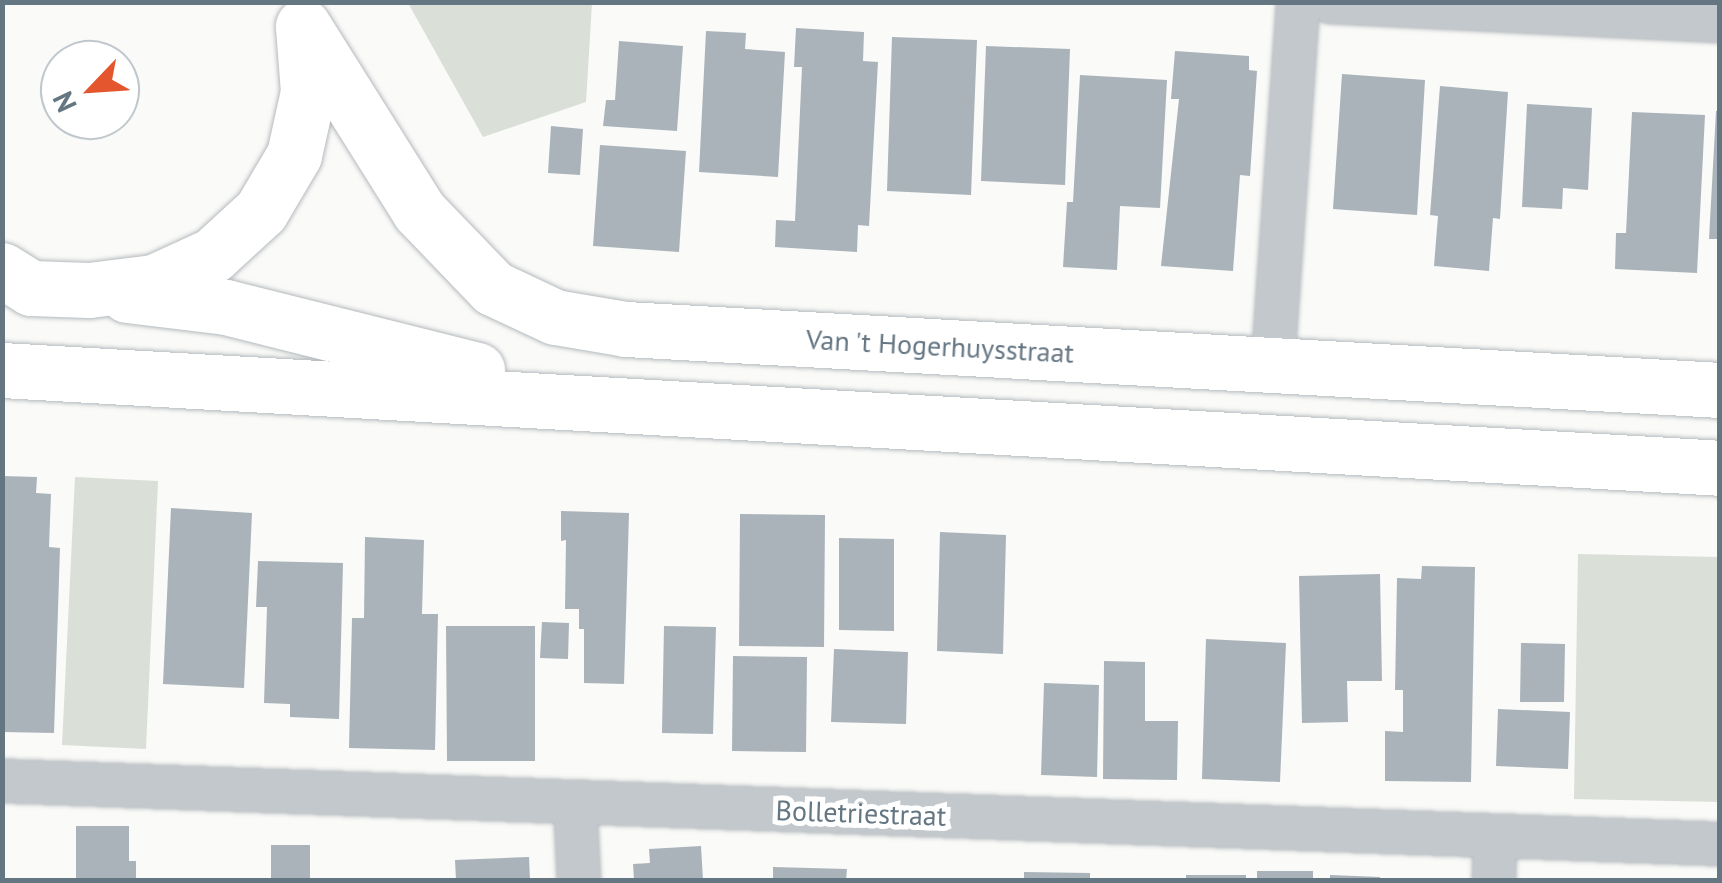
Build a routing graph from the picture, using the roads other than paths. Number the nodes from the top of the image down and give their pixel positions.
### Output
1 (1298, 2) edge
2 (1331, 2) edge
3 (299, 14) edge
4 (1709, 14) edge
5 (12, 282) edge
6 (89, 290) junction
7 (1273, 362) junction
8 (2, 370) edge
9 (1720, 390) edge
10 (581, 400) junction
11 (1720, 468) edge
12 (2, 781) edge
13 (575, 802) junction
14 (1495, 837) junction
15 (1720, 844) edge
16 (579, 880) edge
17 (1494, 880) edge

1 - 7 street
2 - 4 street
3 - 6 main road
3 - 7 main road, Van 't Hogerhuysstraat
5 - 6 main road
6 - 10 main road
7 - 9 main road, Van 't Hogerhuysstraat
8 - 10 main road
10 - 11 main road
12 - 13 street, Bolletriestraat
13 - 14 street, Bolletriestraat
13 - 16 street
14 - 15 street, Bolletriestraat
14 - 17 street

